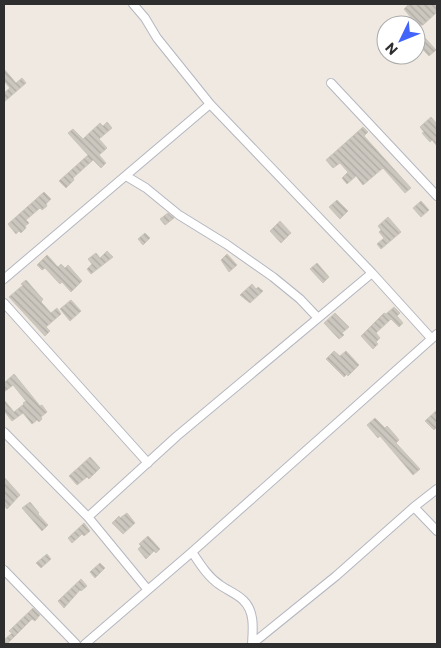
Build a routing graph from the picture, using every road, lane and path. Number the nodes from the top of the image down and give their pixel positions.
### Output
1 (133, 4) edge
2 (331, 83) dead end
3 (210, 104) junction
4 (126, 176) junction
5 (437, 196) edge
6 (372, 273) junction
7 (4, 279) edge
8 (4, 303) edge
9 (318, 318) junction
10 (434, 336) edge
11 (4, 432) edge
12 (148, 463) junction
13 (437, 489) edge
14 (414, 507) junction
15 (88, 517) junction
16 (437, 531) edge
17 (192, 552) junction
18 (4, 570) edge
19 (148, 590) junction
20 (76, 644) edge
21 (85, 644) edge

1 - 3 street
2 - 5 street
3 - 4 street
3 - 6 street
4 - 7 street
4 - 9 street
6 - 9 street
6 - 10 street
8 - 12 street
9 - 12 street
10 - 17 street
11 - 15 street
12 - 15 street
13 - 14 street
14 - 16 street
14 - 17 street
15 - 19 street
17 - 19 street
18 - 20 street
19 - 21 street

